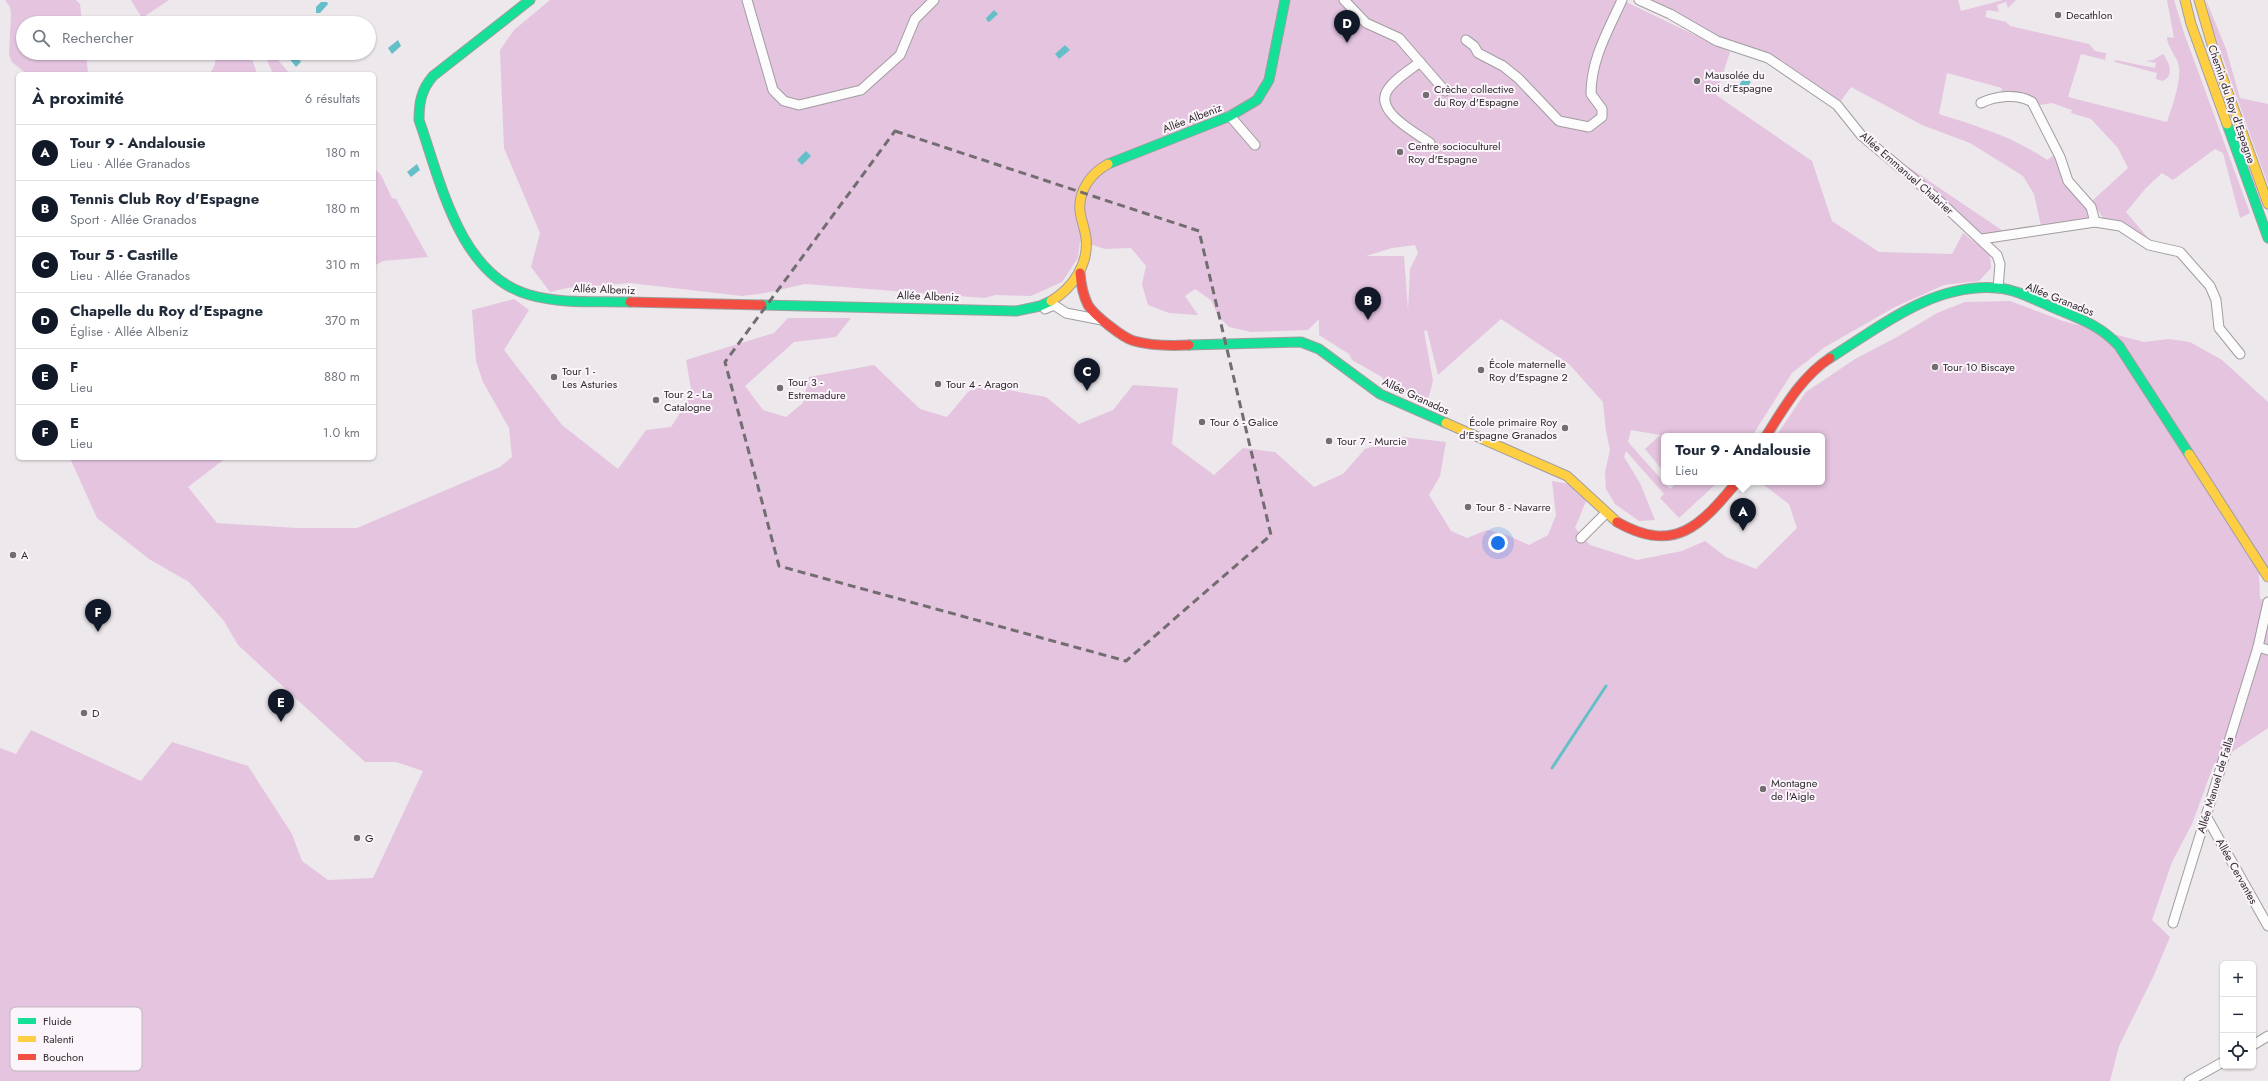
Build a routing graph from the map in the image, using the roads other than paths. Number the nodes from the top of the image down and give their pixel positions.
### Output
1 (530, 0) edge
2 (747, 0) edge
3 (934, 0) edge
4 (1285, 0) edge
5 (1344, 0) edge
6 (1622, 0) edge
7 (1640, 0) edge
8 (2185, 0) edge
9 (2198, 0) edge
10 (1466, 40) dead end
11 (1420, 62) junction
12 (1445, 91) dead end
13 (1981, 103) dead end
14 (1230, 116) junction
15 (1430, 143) dead end
16 (1255, 145) dead end
17 (2268, 204) edge
18 (2095, 222) junction
19 (2268, 238) edge
20 (1982, 239) junction
21 (1080, 272) junction
22 (1998, 288) junction
23 (1061, 292) junction
24 (1054, 306) junction
25 (1016, 311) junction
26 (1102, 320) junction
27 (2240, 354) dead end
28 (1768, 433) edge
29 (1734, 485) edge
30 (1606, 513) junction
31 (1581, 538) dead end
32 (2268, 577) edge
33 (2268, 602) edge
34 (2258, 647) junction
35 (2268, 650) edge
36 (2206, 816) junction
37 (2172, 923) dead end
38 (2268, 926) edge
39 (2268, 1036) edge
40 (2256, 1043) edge
41 (2220, 1064) edge
42 (2190, 1081) edge

1 - 25 street, Allée Albeniz
2 - 3 street
4 - 14 street, Allée Albeniz
5 - 11 street
6 - 10 street
7 - 20 street, Allée Emmanuel Chabrier
8 - 9 street
8 - 19 street, Chemin du Roy d'Espagne
9 - 17 street, Chemin du Roy d'Espagne
11 - 12 street
11 - 15 street
13 - 18 street
14 - 16 street
14 - 21 street, Allée Albeniz
18 - 20 street
18 - 27 street
20 - 22 street, Allée Emmanuel Chabrier
21 - 23 street, Allée Albeniz
21 - 26 street, Allée Granados
22 - 28 street, Allée Granados
22 - 32 street, Allée Granados
23 - 24 street, Allée Albeniz
23 - 25 street, Allée Albeniz
24 - 25 street
24 - 26 street, Allée Granados
26 - 30 street, Allée Granados
29 - 30 street, Allée Granados
30 - 31 street
33 - 34 street
34 - 35 street
34 - 36 street, Allée Manuel de Falla
36 - 37 street, Allée Manuel de Falla
36 - 38 street, Allée Cervantes
39 - 40 street
41 - 42 street

